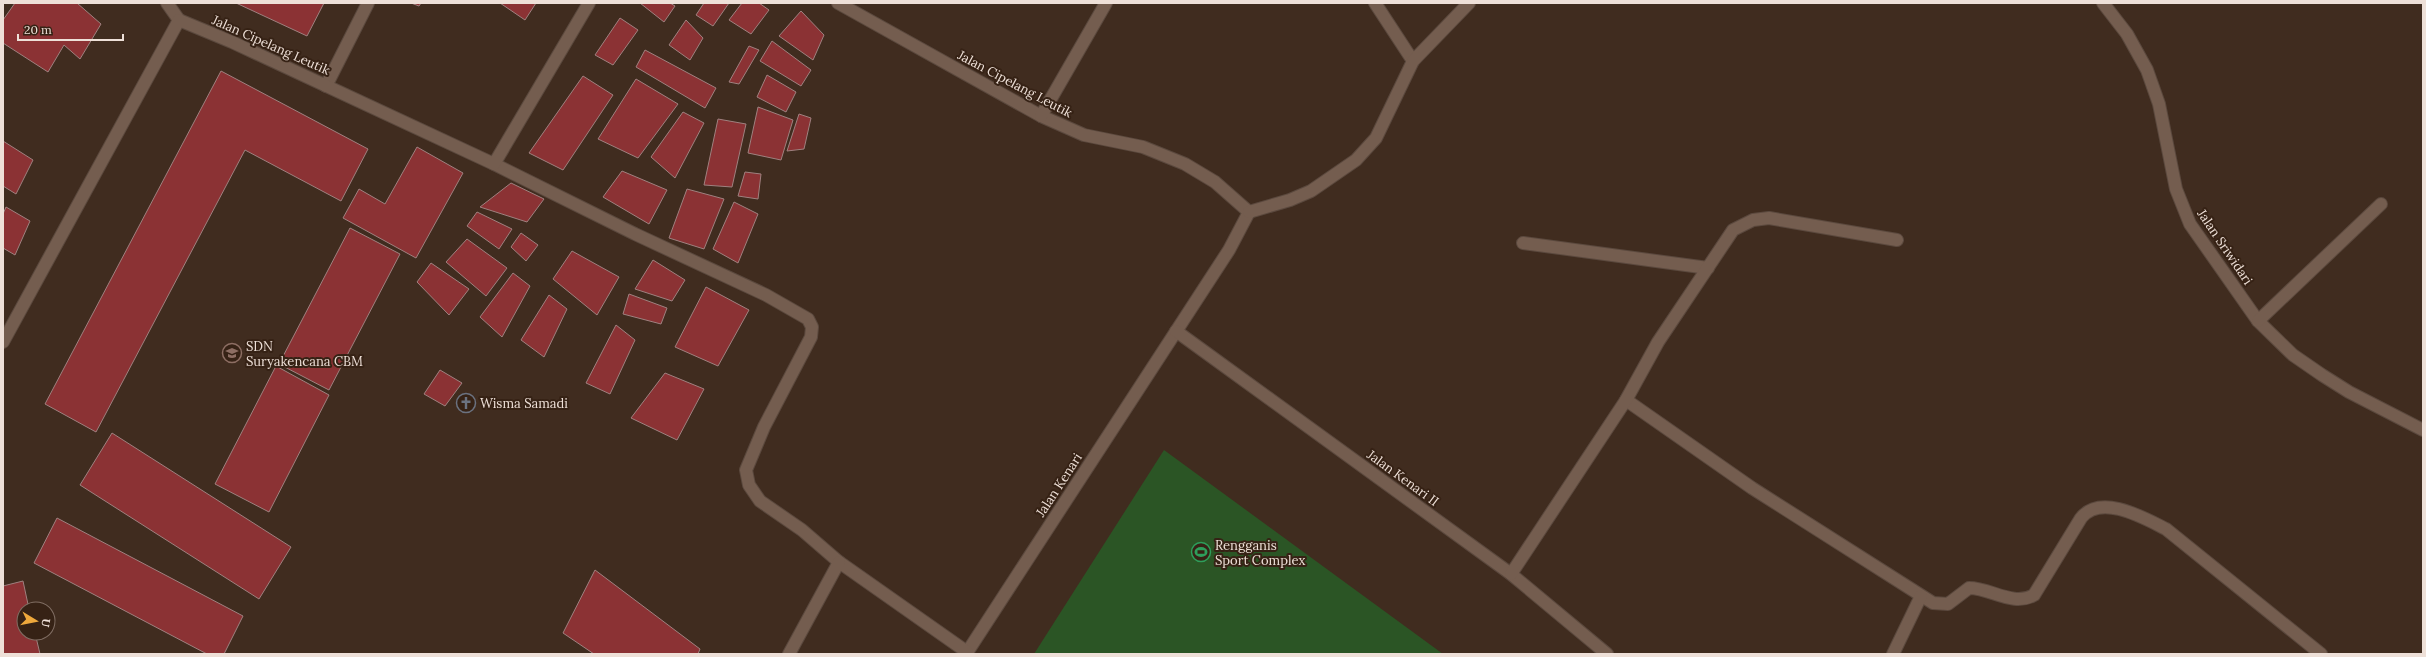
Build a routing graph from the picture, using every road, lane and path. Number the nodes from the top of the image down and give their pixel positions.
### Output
1 (168, 3) edge
2 (368, 3) edge
3 (589, 3) edge
4 (838, 3) edge
5 (1106, 3) edge
6 (1375, 3) edge
7 (1469, 3) edge
8 (2103, 3) edge
9 (179, 20) junction
10 (1413, 60) junction
11 (326, 86) junction
12 (1040, 116) junction
13 (494, 164) junction
14 (2381, 204) dead end
15 (1249, 212) junction
16 (1897, 240) dead end
17 (1523, 243) dead end
18 (1708, 268) junction
19 (2258, 320) junction
20 (1176, 331) junction
21 (3, 342) edge
22 (1626, 400) junction
23 (2423, 430) edge
24 (839, 562) junction
25 (1511, 574) junction
26 (1921, 596) junction
27 (966, 653) edge
28 (789, 654) edge
29 (1607, 654) edge
30 (1893, 654) edge
31 (2321, 654) edge

1 - 9 street
2 - 11 street
3 - 13 street
4 - 12 street, Jalan Cipelang Leutik
5 - 12 street
6 - 10 street
7 - 10 street
8 - 19 street, Jalan Sriwidari
9 - 11 street, Jalan Cipelang Leutik
9 - 21 street
10 - 15 street
11 - 13 street, Jalan Cipelang Leutik
12 - 15 street, Jalan Cipelang Leutik
13 - 24 street, Jalan Cipelang Leutik
14 - 19 street
15 - 20 street
16 - 18 street
17 - 18 street
18 - 22 street
19 - 23 street, Jalan Sriwidari
20 - 25 street, Jalan Kenari II
20 - 27 street, Jalan Kenari
22 - 25 street
22 - 26 street
24 - 27 street
24 - 28 street
25 - 29 street, Jalan Kenari II
26 - 30 street
26 - 31 street

